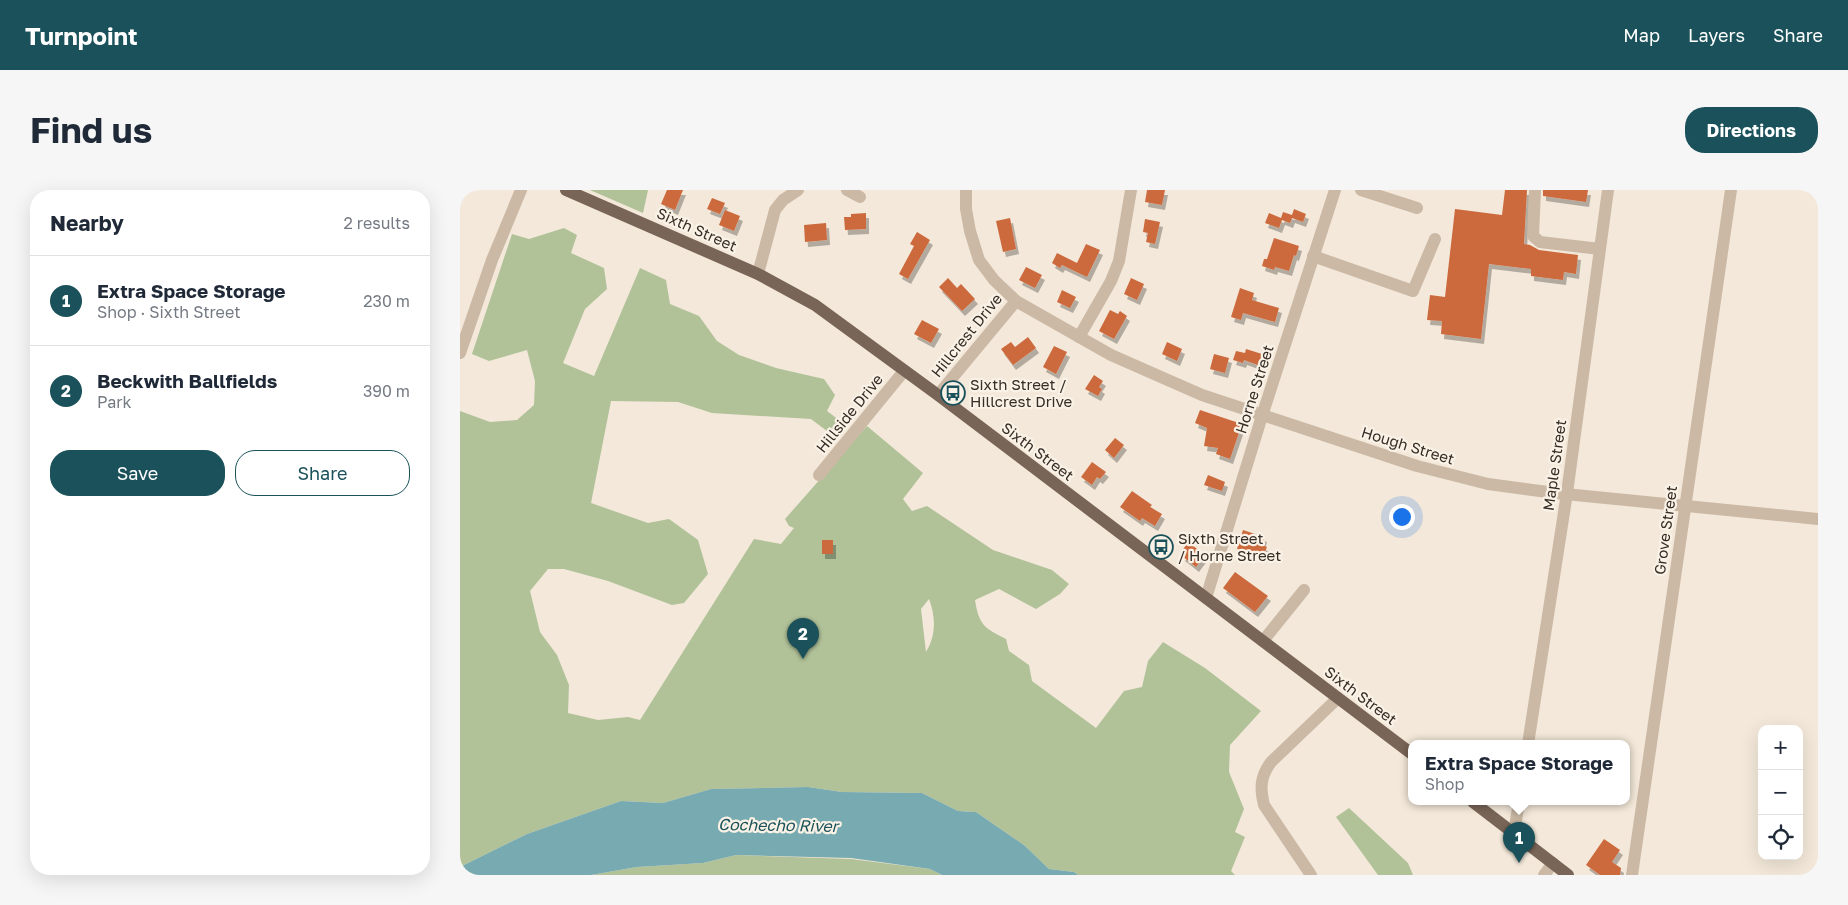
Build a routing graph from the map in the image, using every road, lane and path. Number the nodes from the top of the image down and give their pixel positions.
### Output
1 (522, 190) edge
2 (566, 190) edge
3 (798, 190) edge
4 (847, 190) edge
5 (966, 190) edge
6 (1131, 190) edge
7 (1335, 190) edge
8 (1361, 190) edge
9 (1535, 190) edge
10 (1608, 190) edge
11 (1731, 190) edge
12 (860, 197) dead end
13 (1417, 208) dead end
14 (1434, 239) dead end
15 (1600, 249) junction
16 (1313, 256) junction
17 (758, 274) junction
18 (1016, 301) junction
19 (1079, 337) junction
20 (460, 353) edge
21 (904, 371) junction
22 (938, 396) junction
23 (1262, 416) junction
24 (819, 475) dead end
25 (1567, 493) junction
26 (1685, 505) junction
27 (1818, 518) edge
28 (1304, 590) dead end
29 (1206, 598) junction
30 (1263, 641) junction
31 (1338, 698) junction
32 (1529, 740) edge
33 (1408, 751) edge
34 (1477, 805) edge
35 (1519, 805) edge
36 (1514, 833) junction
37 (1553, 863) junction
38 (1311, 875) edge
39 (1544, 875) edge
40 (1568, 875) edge
41 (1632, 875) edge

1 - 20 street
2 - 17 main road, Sixth Street
3 - 17 street
4 - 12 street
5 - 18 street, Hillcrest Drive
6 - 19 street
7 - 16 street, Horne Street
8 - 13 street
9 - 15 street
10 - 15 street, Maple Street
11 - 26 street, Grove Street
14 - 16 street
15 - 25 street, Maple Street
16 - 23 street, Horne Street
17 - 21 main road, Sixth Street
18 - 19 street, Hough Street
18 - 22 street, Hillcrest Drive
19 - 23 street, Hough Street
21 - 22 main road, Sixth Street
21 - 24 street, Hillside Drive
22 - 29 main road, Sixth Street
23 - 25 street, Hough Street
23 - 29 street, Horne Street
25 - 26 street, Hough Street
25 - 32 street, Maple Street
26 - 27 street, Hough Street
26 - 41 street, Grove Street
28 - 30 street
29 - 30 main road, Sixth Street
30 - 31 main road, Sixth Street
31 - 33 main road, Sixth Street
31 - 38 street
34 - 36 main road
35 - 36 street
36 - 37 main road
37 - 39 street
37 - 40 main road

